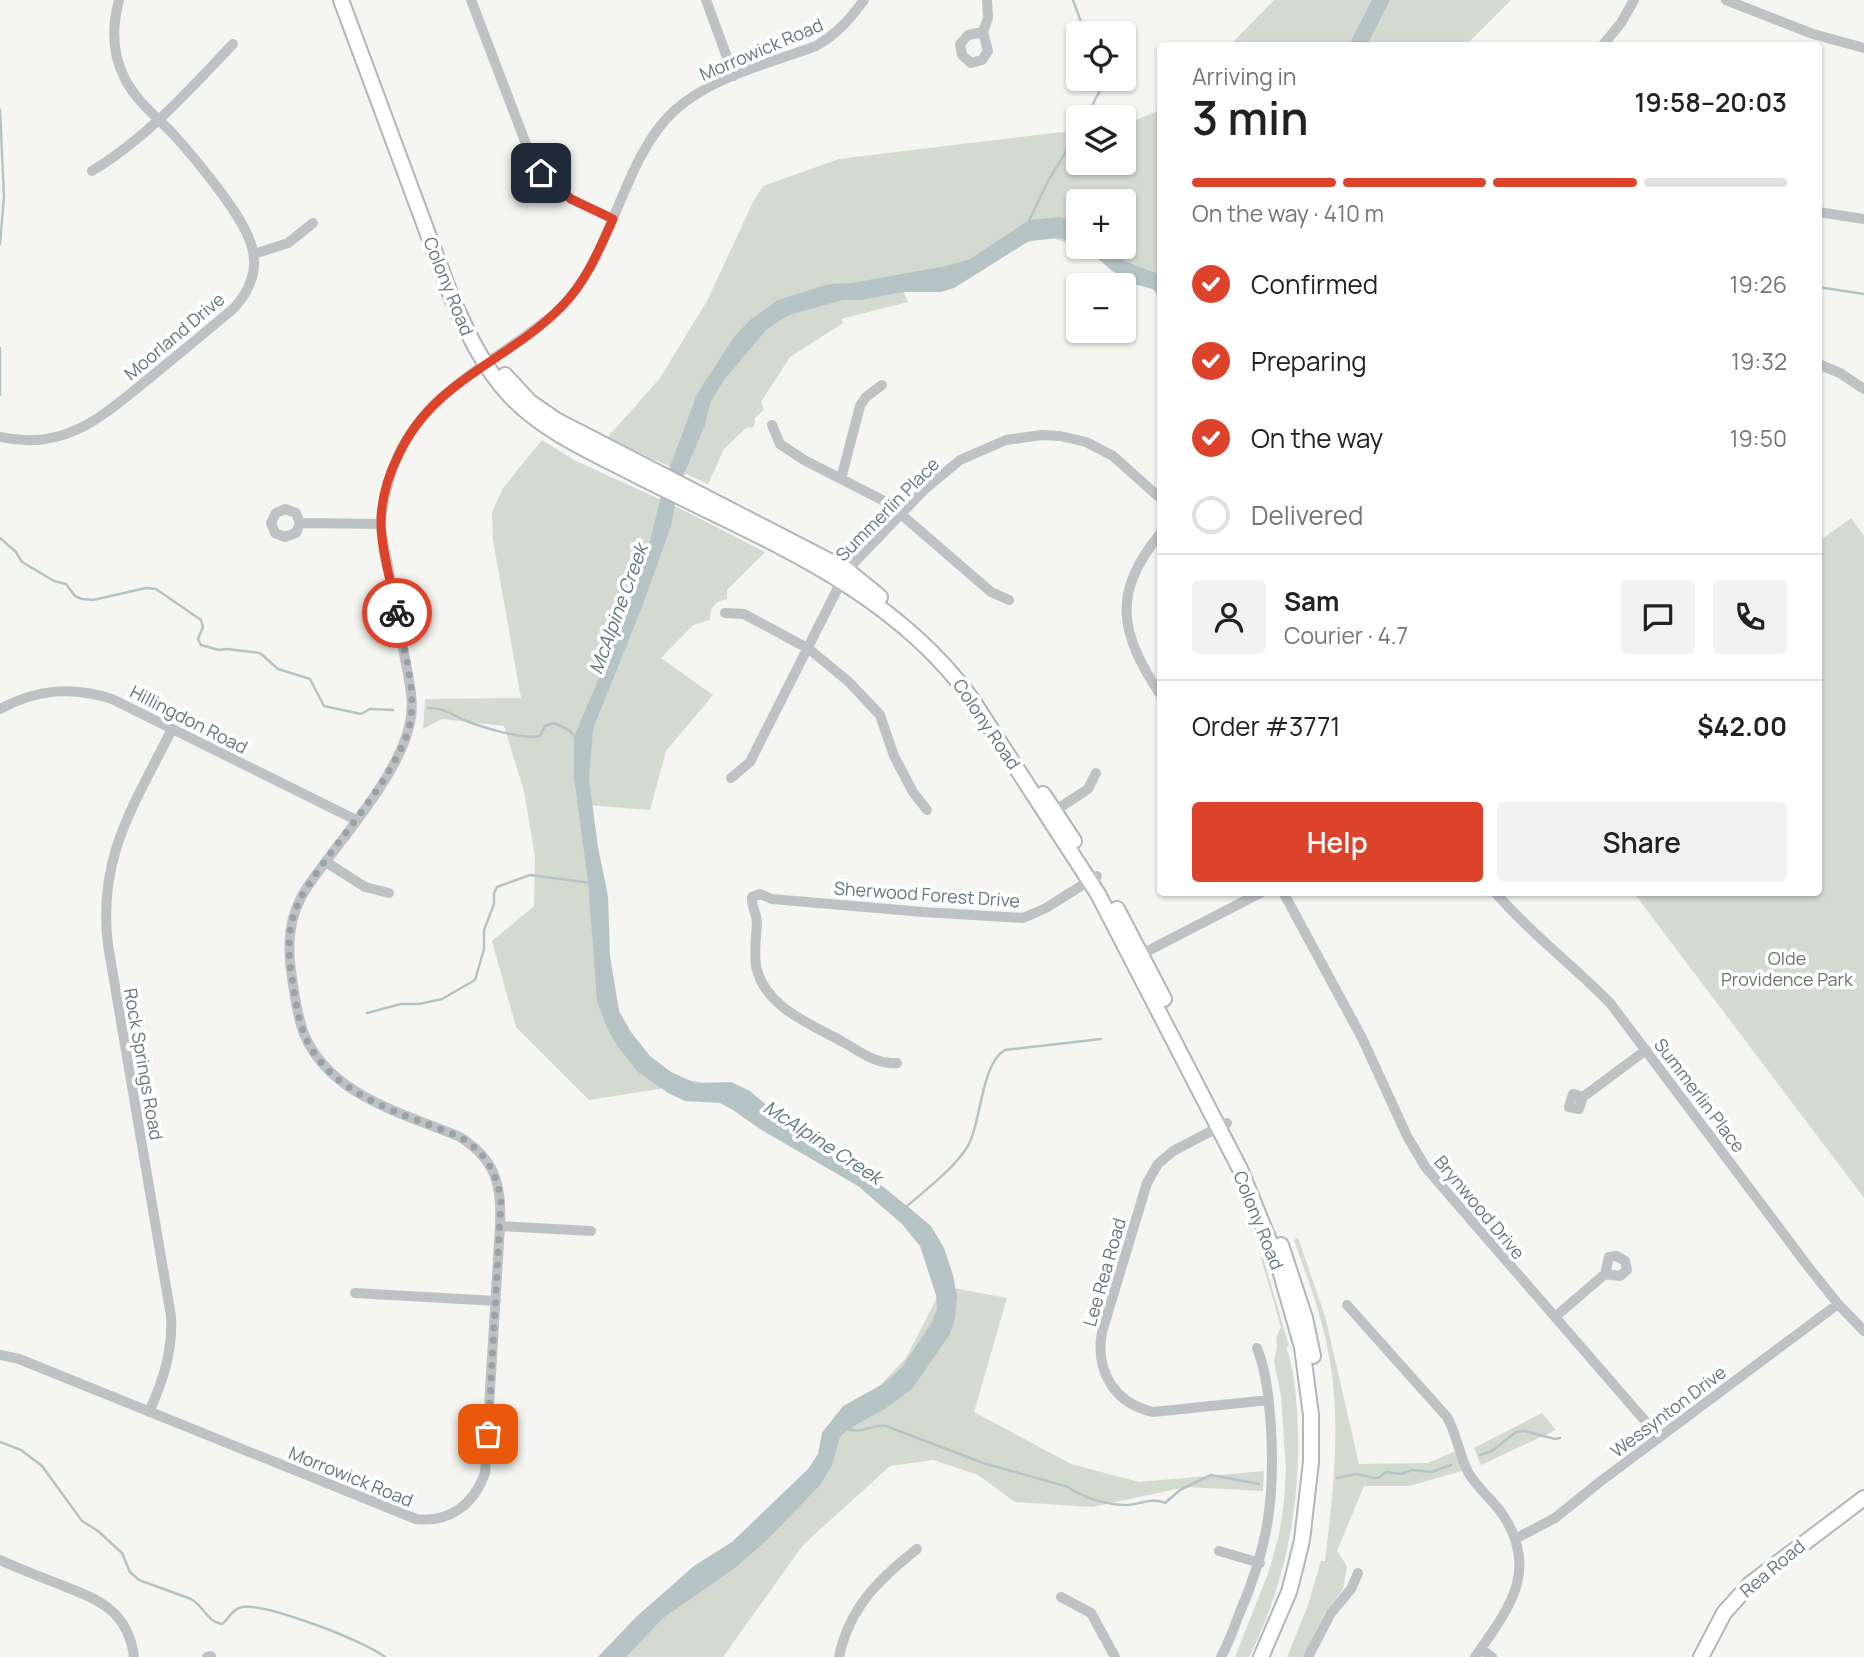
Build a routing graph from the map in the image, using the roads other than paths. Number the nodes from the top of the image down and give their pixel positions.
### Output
1 (119, 0) edge
2 (341, 0) edge
3 (351, 0) edge
4 (471, 0) edge
5 (706, 0) edge
6 (864, 0) edge
7 (987, 0) edge
8 (1634, 0) edge
9 (1726, 0) edge
10 (983, 32) dead end
11 (1605, 42) edge
12 (233, 44) dead end
13 (1864, 48) edge
14 (734, 76) junction
15 (160, 121) junction
16 (92, 171) dead end
17 (1822, 213) edge
18 (613, 219) junction
19 (1864, 219) edge
20 (313, 223) dead end
21 (254, 254) junction
22 (489, 362) junction
23 (1822, 366) edge
24 (882, 385) dead end
25 (1864, 388) edge
26 (772, 425) dead end
27 (0, 437) edge
28 (841, 479) junction
29 (1157, 495) edge
30 (901, 515) junction
31 (300, 523) dead end
32 (381, 524) junction
33 (1157, 538) edge
34 (844, 575) junction
35 (1009, 600) dead end
36 (724, 613) dead end
37 (809, 649) junction
38 (1157, 689) edge
39 (0, 709) edge
40 (172, 729) junction
41 (1096, 773) dead end
42 (731, 778) dead end
43 (927, 810) dead end
44 (1051, 814) junction
45 (356, 820) junction
46 (326, 862) junction
47 (1093, 879) junction
48 (389, 893) dead end
49 (1254, 896) edge
50 (1285, 896) edge
51 (1499, 896) edge
52 (1137, 956) junction
53 (1646, 1050) junction
54 (897, 1063) dead end
55 (1583, 1097) dead end
56 (1222, 1125) junction
57 (500, 1226) junction
58 (591, 1231) dead end
59 (1605, 1274) dead end
60 (355, 1293) dead end
61 (1292, 1294) junction
62 (496, 1301) junction
63 (1838, 1304) junction
64 (1347, 1305) dead end
65 (1555, 1317) junction
66 (1864, 1331) edge
67 (1257, 1348) dead end
68 (0, 1354) edge
69 (1269, 1400) junction
70 (149, 1412) junction
71 (1659, 1437) junction
72 (1864, 1498) edge
73 (1516, 1539) junction
74 (917, 1549) dead end
75 (1220, 1551) dead end
76 (0, 1560) edge
77 (1259, 1563) junction
78 (1358, 1573) dead end
79 (1060, 1597) dead end
80 (1478, 1653) edge
81 (134, 1657) edge
82 (839, 1657) edge
83 (1115, 1657) edge
84 (1221, 1657) edge
85 (1261, 1657) edge
86 (1269, 1657) edge
87 (1308, 1657) edge
88 (1492, 1657) edge
89 (1701, 1657) edge

1 - 15 street
2 - 22 main road, Colony Road
3 - 22 main road, Colony Road
4 - 18 street
5 - 14 street
6 - 14 street, Morrowick Road
7 - 10 street
8 - 11 street
9 - 13 street
12 - 15 street
14 - 18 street, Morrowick Road
15 - 16 street
15 - 21 street
17 - 19 street
18 - 22 street, Morrowick Road
20 - 21 street
21 - 27 street, Moorland Drive
22 - 32 street, Morrowick Road
22 - 34 main road, Colony Road
23 - 25 street
24 - 28 street
26 - 28 street
28 - 30 street
29 - 30 street, Summerlin Place
30 - 34 street, Summerlin Place
30 - 35 street
31 - 32 street
32 - 45 street, Morrowick Road
33 - 38 street
34 - 37 street, Summerlin Place
34 - 44 main road, Colony Road
36 - 37 street
37 - 42 street, Summerlin Place
37 - 43 street
39 - 40 street, Hillingdon Road
40 - 45 street, Hillingdon Road
40 - 70 street, Rock Springs Road
41 - 44 street
44 - 47 main road, Colony Road
45 - 46 street, Morrowick Road
46 - 48 street
46 - 57 street, Morrowick Road
47 - 52 main road, Colony Road
47 - 54 street, Sherwood Forest Drive
49 - 52 street
50 - 65 street, Brynwood Drive
51 - 53 street, Summerlin Place
52 - 56 main road, Colony Road
53 - 55 street
53 - 63 street, Summerlin Place
56 - 61 main road, Colony Road
56 - 69 street, Lee Rea Road
57 - 58 street
57 - 62 street, Morrowick Road
59 - 65 street
60 - 62 street
61 - 85 main road, Colony Road
61 - 86 main road, Colony Road
62 - 70 street, Morrowick Road
63 - 66 street, Summerlin Place
63 - 71 street, Wessynton Drive
64 - 73 street
65 - 71 street, Brynwood Drive
67 - 69 street
68 - 70 street, Morrowick Road
69 - 77 street
71 - 73 street, Wessynton Drive
72 - 89 main road, Rea Road
73 - 80 street
74 - 82 street
75 - 77 street
76 - 81 street
77 - 84 street
78 - 87 street
79 - 83 street
80 - 88 street

